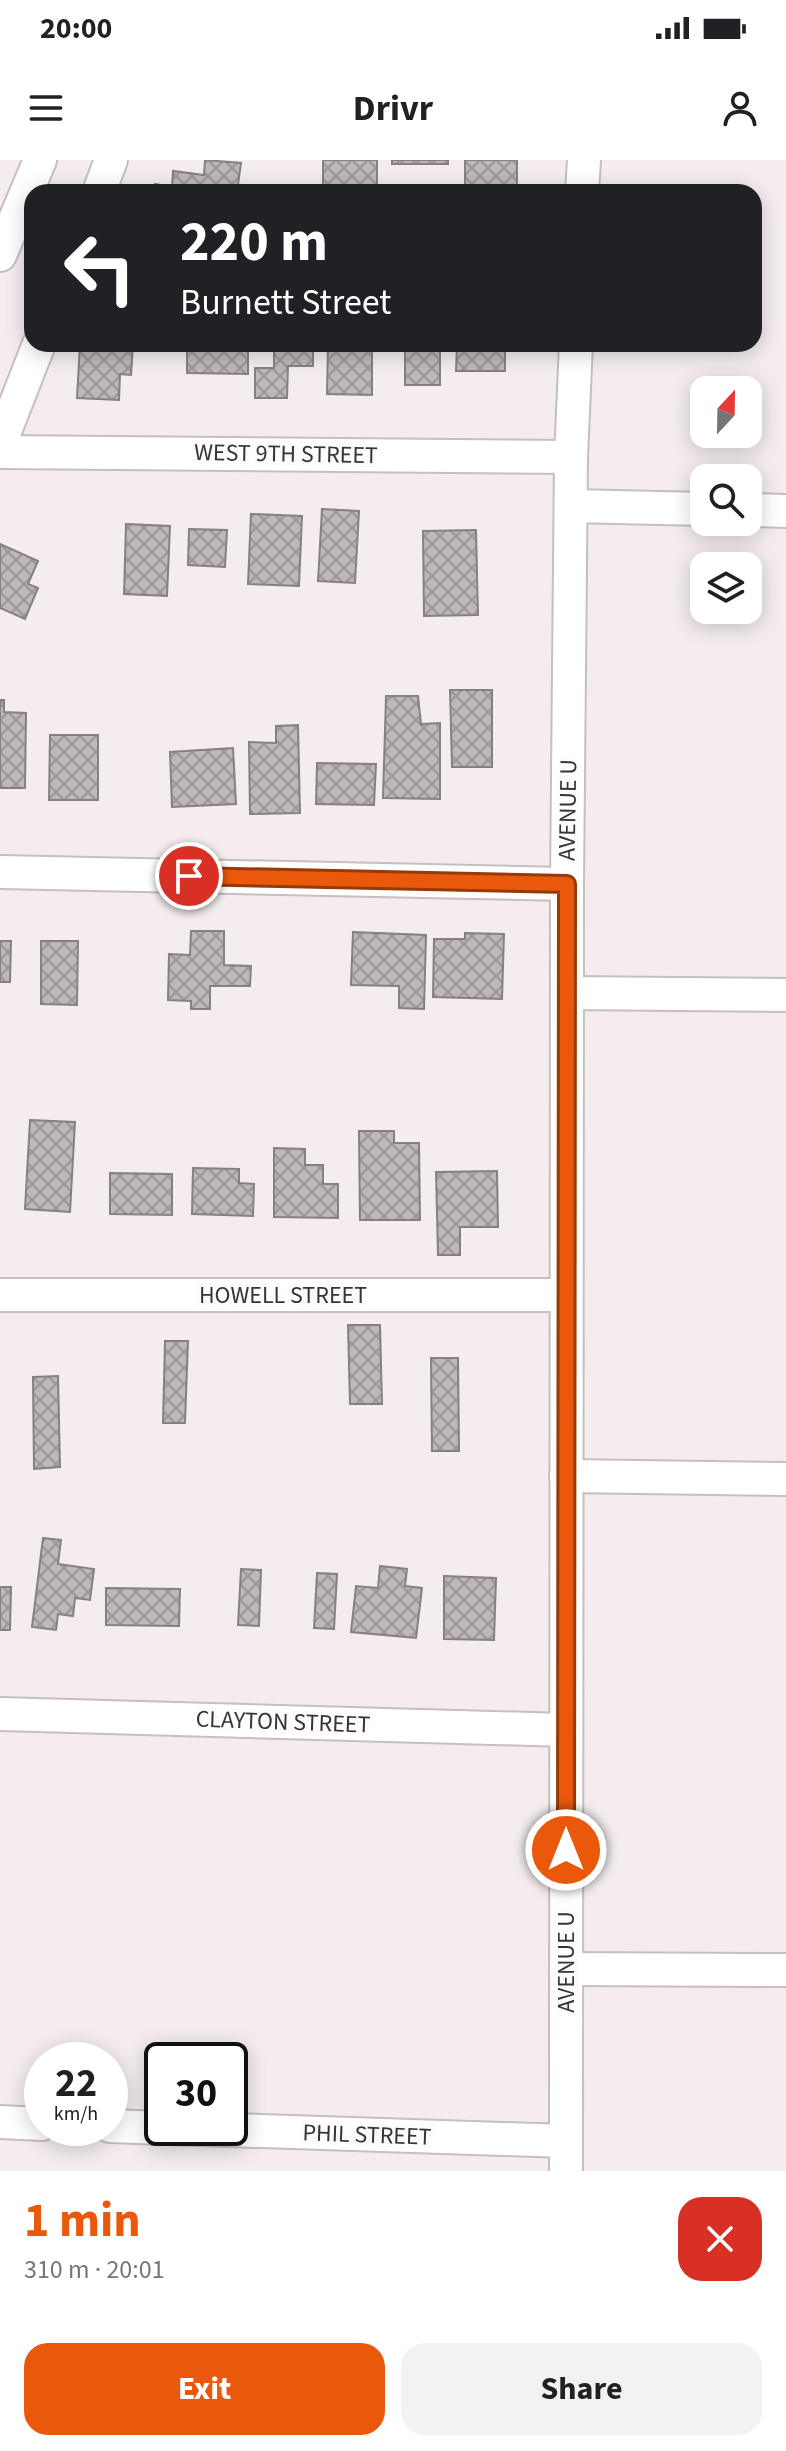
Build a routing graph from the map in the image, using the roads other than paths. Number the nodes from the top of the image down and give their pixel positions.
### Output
1 (40, 160) edge
2 (111, 160) edge
3 (584, 160) edge
4 (30, 184) edge
5 (102, 184) edge
6 (582, 184) edge
7 (24, 198) edge
8 (0, 255) edge
9 (36, 352) edge
10 (576, 352) edge
11 (0, 444) edge
12 (0, 452) edge
13 (571, 457) junction
14 (571, 506) junction
15 (690, 509) edge
16 (762, 510) edge
17 (786, 511) edge
18 (0, 872) edge
19 (567, 884) junction
20 (567, 993) junction
21 (786, 995) edge
22 (0, 1295) edge
23 (566, 1295) junction
24 (566, 1476) junction
25 (786, 1479) edge
26 (0, 1714) edge
27 (566, 1730) junction
28 (566, 1969) junction
29 (786, 1970) edge
30 (0, 2122) edge
31 (24, 2123) edge
32 (248, 2134) edge
33 (566, 2156) edge

1 - 4 street
2 - 5 street
3 - 6 street
7 - 8 street
9 - 11 street
10 - 13 street
12 - 13 street, WEST 9TH STREET
13 - 14 street, AVENUE U
14 - 15 street
14 - 19 street, AVENUE U
16 - 17 street
18 - 19 street
19 - 20 street, AVENUE U
20 - 21 street
20 - 23 street, AVENUE U
22 - 23 street, HOWELL STREET
23 - 24 street, AVENUE U
24 - 25 street
24 - 27 street, AVENUE U
26 - 27 street, CLAYTON STREET
27 - 28 street, AVENUE U
28 - 29 street
28 - 33 street, AVENUE U
30 - 31 street
32 - 33 street, PHIL STREET

